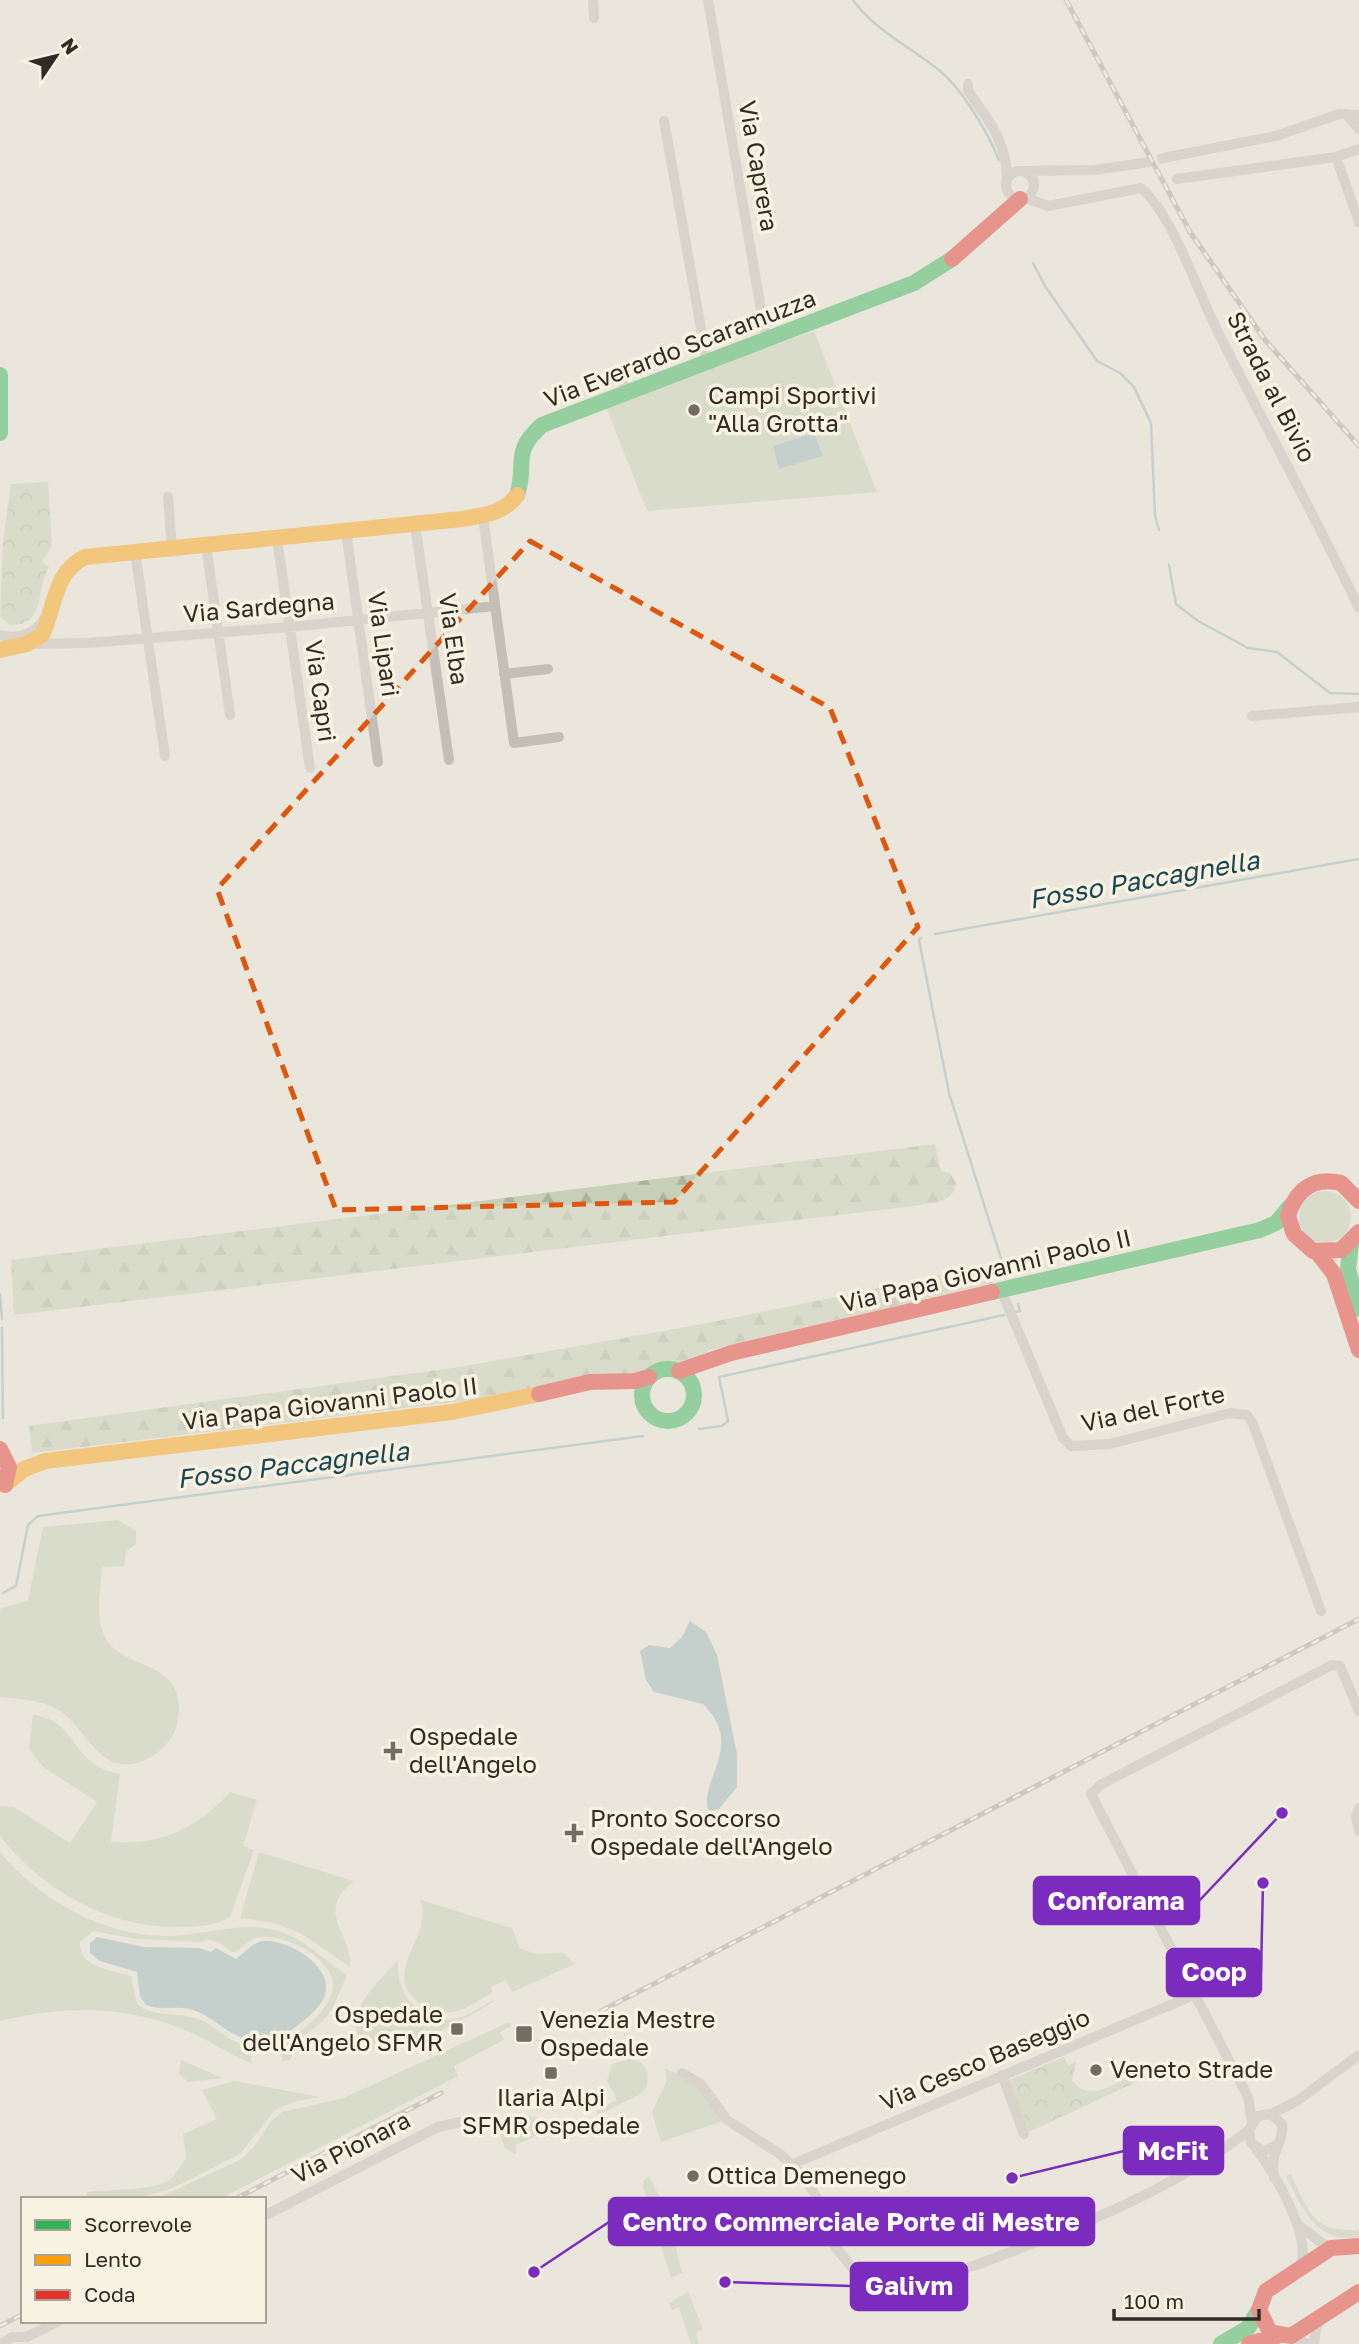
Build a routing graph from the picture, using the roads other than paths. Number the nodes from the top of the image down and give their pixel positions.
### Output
1 (593, 0) edge
2 (709, 0) edge
3 (594, 18) dead end
4 (968, 85) dead end
5 (1346, 114) junction
6 (1359, 115) edge
7 (664, 121) dead end
8 (1359, 129) edge
9 (1359, 149) edge
10 (1168, 157) tunnel mouth
11 (1336, 157) junction
12 (1008, 160) junction
13 (1143, 163) tunnel mouth
14 (1045, 170) junction
15 (1021, 171) junction
16 (1007, 178) junction
17 (1177, 179) dead end
18 (1024, 193) junction
19 (1359, 222) edge
20 (766, 339) junction
21 (707, 362) junction
22 (0, 375) edge
23 (622, 376) dead end
24 (625, 394) junction
25 (0, 433) edge
26 (168, 497) dead end
27 (483, 517) junction
28 (415, 524) junction
29 (346, 531) junction
30 (277, 538) junction
31 (206, 545) junction
32 (172, 548) junction
33 (135, 552) junction
34 (52, 602) junction
35 (495, 606) junction
36 (1359, 608) edge
37 (428, 614) junction
38 (359, 621) junction
39 (289, 627) junction
40 (218, 632) junction
41 (0, 635) edge
42 (149, 637) junction
43 (27, 644) junction
44 (0, 650) edge
45 (548, 669) dead end
46 (504, 674) junction
47 (1359, 707) edge
48 (230, 715) dead end
49 (1252, 716) dead end
50 (559, 737) dead end
51 (165, 757) dead end
52 (449, 760) dead end
53 (378, 762) dead end
54 (310, 768) dead end
55 (1359, 1201) edge
56 (1290, 1206) junction
57 (1260, 1230) junction
58 (1355, 1237) edge
59 (1297, 1240) junction
60 (1317, 1252) junction
61 (1001, 1290) junction
62 (1359, 1309) edge
63 (1359, 1350) edge
64 (721, 1355) junction
65 (679, 1371) junction
66 (649, 1377) junction
67 (618, 1382) junction
68 (694, 1390) junction
69 (643, 1402) junction
70 (1, 1450) edge
71 (45, 1461) junction
72 (3, 1487) edge
73 (1321, 1611) dead end
74 (1359, 1711) edge
75 (1359, 1808) edge
76 (1359, 1831) edge
77 (1194, 1995) junction
78 (1359, 2055) edge
79 (682, 2073) dead end
80 (1002, 2074) junction
81 (1248, 2097) junction
82 (1297, 2101) junction
83 (1269, 2113) junction
84 (460, 2122) dead end
85 (1250, 2127) junction
86 (1283, 2128) junction
87 (1024, 2134) dead end
88 (1277, 2145) junction
89 (1255, 2148) junction
90 (1221, 2149) junction
91 (793, 2164) junction
92 (1274, 2178) junction
93 (266, 2215) edge
94 (1298, 2224) junction
95 (1347, 2247) edge
96 (1359, 2258) edge
97 (1300, 2267) junction
98 (1359, 2292) edge
99 (1259, 2310) junction
100 (1321, 2318) junction
101 (56, 2323) edge
102 (1284, 2336) junction
103 (23, 2342) edge
104 (1, 2344) edge
105 (1221, 2344) edge
106 (1249, 2344) edge
107 (1308, 2344) edge
108 (1314, 2344) edge

1 - 3 street
2 - 20 street, Via Caprera
4 - 12 street
5 - 6 street
5 - 8 street
5 - 10 street
7 - 21 street
9 - 11 street
11 - 17 street
11 - 19 street
12 - 15 street
12 - 16 street
13 - 14 street
14 - 15 street
14 - 18 street
15 - 16 street
15 - 18 street
16 - 18 street
18 - 20 main road, Via Everardo Scaramuzza
18 - 36 street, Strada al Bivio
20 - 21 main road, Via Everardo Scaramuzza
21 - 24 main road, Via Everardo Scaramuzza
22 - 25 main road
23 - 24 street
24 - 27 main road, Via Everardo Scaramuzza
26 - 32 street
27 - 28 main road, Via Everardo Scaramuzza
27 - 35 street
28 - 29 main road, Via Everardo Scaramuzza
28 - 37 street, Via Elba
29 - 30 main road, Via Everardo Scaramuzza
29 - 38 street, Via Lipari
30 - 31 main road, Via Everardo Scaramuzza
30 - 39 street, Via Capri
31 - 32 main road, Via Everardo Scaramuzza
31 - 40 street
32 - 33 main road, Via Everardo Scaramuzza
33 - 34 main road, Via Everardo Scaramuzza
33 - 42 street
34 - 41 street, Via Everardo Scaramuzza
34 - 43 main road, Via Everardo Scaramuzza
35 - 37 street, Via Sardegna
35 - 46 street
37 - 38 street, Via Sardegna
37 - 52 street, Via Elba
38 - 39 street, Via Sardegna
38 - 53 street, Via Lipari
39 - 40 street, Via Sardegna
39 - 54 street, Via Capri
40 - 42 street, Via Sardegna
40 - 48 street
42 - 43 street, Via Sardegna
42 - 51 street
43 - 44 main road
45 - 46 street
46 - 50 street
47 - 49 street
55 - 56 main road, Via Papa Giovanni Paolo II
56 - 57 main road, Via Papa Giovanni Paolo II
56 - 59 main road
57 - 59 main road, Via Papa Giovanni Paolo II
57 - 61 main road, Via Papa Giovanni Paolo II
58 - 60 main road
58 - 62 main road
59 - 60 main road, Via Papa Giovanni Paolo II
60 - 63 main road
61 - 64 main road, Via Papa Giovanni Paolo II
61 - 73 street, Via del Forte
64 - 65 main road, Via Papa Giovanni Paolo II
64 - 68 main road
65 - 66 main road
65 - 68 main road
66 - 67 main road, Via Papa Giovanni Paolo II
66 - 69 main road
67 - 69 main road
67 - 71 main road, Via Papa Giovanni Paolo II
68 - 69 main road
70 - 71 main road, Via Papa Giovanni Paolo II
70 - 72 main road
71 - 72 main road, Via Papa Giovanni Paolo II
74 - 77 street
75 - 76 street
77 - 80 street, Via Cesco Baseggio
77 - 81 street
78 - 82 street
79 - 91 street
80 - 87 street
80 - 91 street, Via Cesco Baseggio
81 - 83 street
81 - 85 street
82 - 83 street
82 - 86 street
83 - 85 street
83 - 86 street
84 - 93 street, Via Pionara
85 - 89 street
85 - 90 street
86 - 88 street
88 - 89 street
88 - 92 street
89 - 90 street
89 - 92 street
90 - 91 street
92 - 94 street
94 - 95 street
94 - 97 street
95 - 96 main road
95 - 97 main road
97 - 99 main road
98 - 100 main road
99 - 102 main road
99 - 105 main road
100 - 102 main road
100 - 108 street
101 - 103 street
102 - 106 main road
102 - 107 street
103 - 104 street

